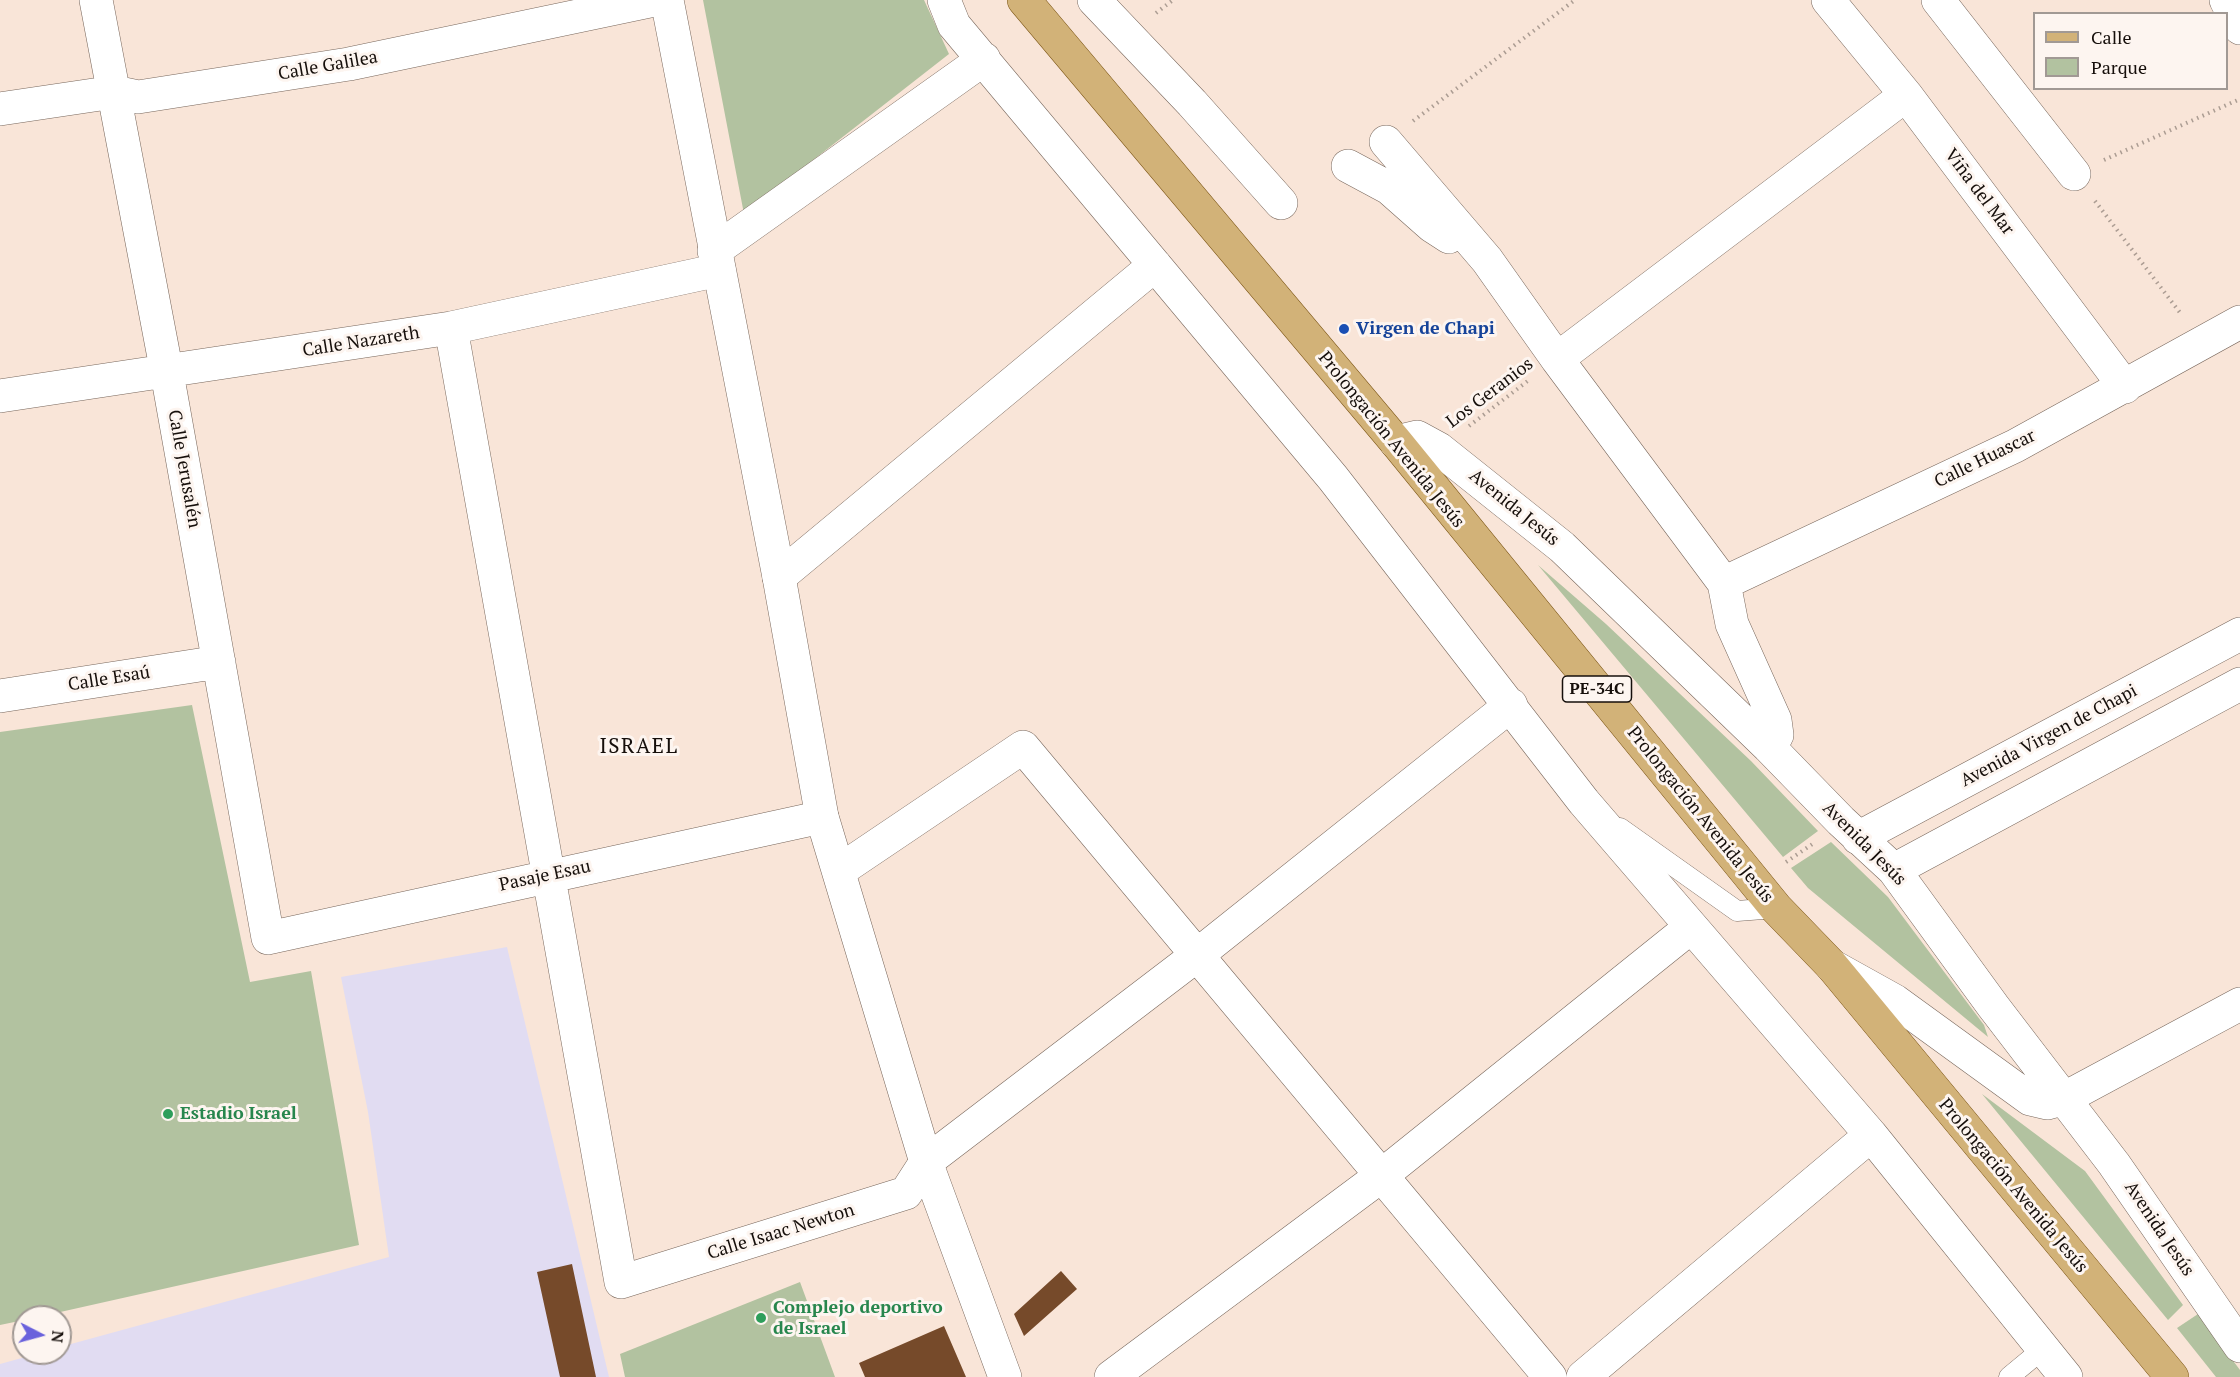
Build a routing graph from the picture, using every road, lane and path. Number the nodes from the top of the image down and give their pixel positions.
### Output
1 (96, 0) edge
2 (654, 0) edge
3 (667, 0) edge
4 (944, 0) edge
5 (1024, 0) edge
6 (1094, 0) edge
7 (1828, 0) edge
8 (1938, 0) edge
9 (984, 59) junction
10 (114, 92) junction
11 (1906, 95) junction
12 (2240, 99) edge
13 (0, 109) edge
14 (1386, 142) dead end
15 (1348, 166) dead end
16 (2074, 174) junction
17 (1281, 203) dead end
18 (1487, 260) junction
19 (716, 261) junction
20 (1155, 265) junction
21 (2240, 322) edge
22 (451, 328) junction
23 (2204, 343) junction
24 (1557, 359) junction
25 (167, 373) junction
26 (2125, 387) junction
27 (0, 396) edge
28 (1396, 442) junction
29 (1439, 448) junction
30 (779, 577) junction
31 (1724, 583) junction
32 (2240, 634) edge
33 (219, 662) junction
34 (2240, 684) edge
35 (0, 696) edge
36 (1511, 705) junction
37 (1769, 747) junction
38 (1584, 802) junction
39 (822, 817) junction
40 (1858, 838) junction
41 (1818, 840) dead end
42 (1779, 867) dead end
43 (1894, 870) junction
44 (838, 871) junction
45 (548, 875) junction
46 (1776, 909) junction
47 (1691, 927) junction
48 (268, 938) joint
49 (1196, 956) junction
50 (1832, 966) junction
51 (2240, 1004) edge
52 (2065, 1098) junction
53 (1871, 1135) junction
54 (926, 1162) junction
55 (1381, 1176) junction
56 (2229, 1312) edge
57 (2240, 1346) edge
58 (2044, 1348) junction
59 (1005, 1377) edge
60 (1111, 1377) edge
61 (1550, 1377) edge
62 (1583, 1377) edge
63 (2009, 1377) edge
64 (2066, 1377) edge
65 (2089, 1377) edge
66 (2172, 1377) edge

1 - 10 street, Calle Jerusalén
2 - 10 street, Calle Galilea
3 - 19 street
4 - 9 street
5 - 28 main road, Prolongación Avenida Jesús / PE-34C
6 - 17 street
7 - 11 street, Viña del Mar
8 - 16 street
9 - 19 street
9 - 20 street
10 - 13 street, Calle Galilea
10 - 25 street, Calle Jerusalén
11 - 24 street
11 - 26 street, Viña del Mar
12 - 16 path
14 - 18 street
15 - 18 street
16 - 23 path
18 - 24 street
19 - 22 street, Calle Nazareth
19 - 30 street
20 - 30 street
20 - 36 street
21 - 23 street, Calle Huascar
22 - 25 street, Calle Nazareth
22 - 45 street
23 - 26 street, Calle Huascar
24 - 29 path, Los Geranios
24 - 31 street
25 - 27 street, Calle Nazareth
25 - 33 street, Calle Jerusalén
26 - 31 street, Calle Huascar
28 - 29 street, Avenida Jesús
28 - 46 main road, Prolongación Avenida Jesús / PE-34C
29 - 37 street, Avenida Jesús
30 - 39 street
31 - 37 street
32 - 40 street, Avenida Virgen de Chapi
33 - 35 street, Calle Esaú
33 - 48 street, Calle Jerusalén
34 - 43 street
36 - 38 street
36 - 49 street, Calle Isaac Newton
37 - 40 street, Avenida Jesús
38 - 46 lane
38 - 47 street
39 - 44 street
39 - 45 street, Pasaje Esau
40 - 43 street, Avenida Jesús
41 - 42 path
43 - 52 street, Avenida Jesús
44 - 49 street
44 - 54 street
45 - 48 street, Pasaje Esau
45 - 54 street, Calle Isaac Newton
46 - 50 main road, Prolongación Avenida Jesús / PE-34C
47 - 53 street
47 - 55 street
49 - 54 street, Calle Isaac Newton
49 - 55 street
50 - 52 street
50 - 66 main road, Prolongación Avenida Jesús / PE-34C
51 - 52 street
52 - 56 street, Avenida Jesús
53 - 58 street
53 - 62 street
54 - 59 street
55 - 60 street
55 - 61 street
56 - 57 street, Avenida Jesús
58 - 63 lane
58 - 64 street
58 - 65 street

